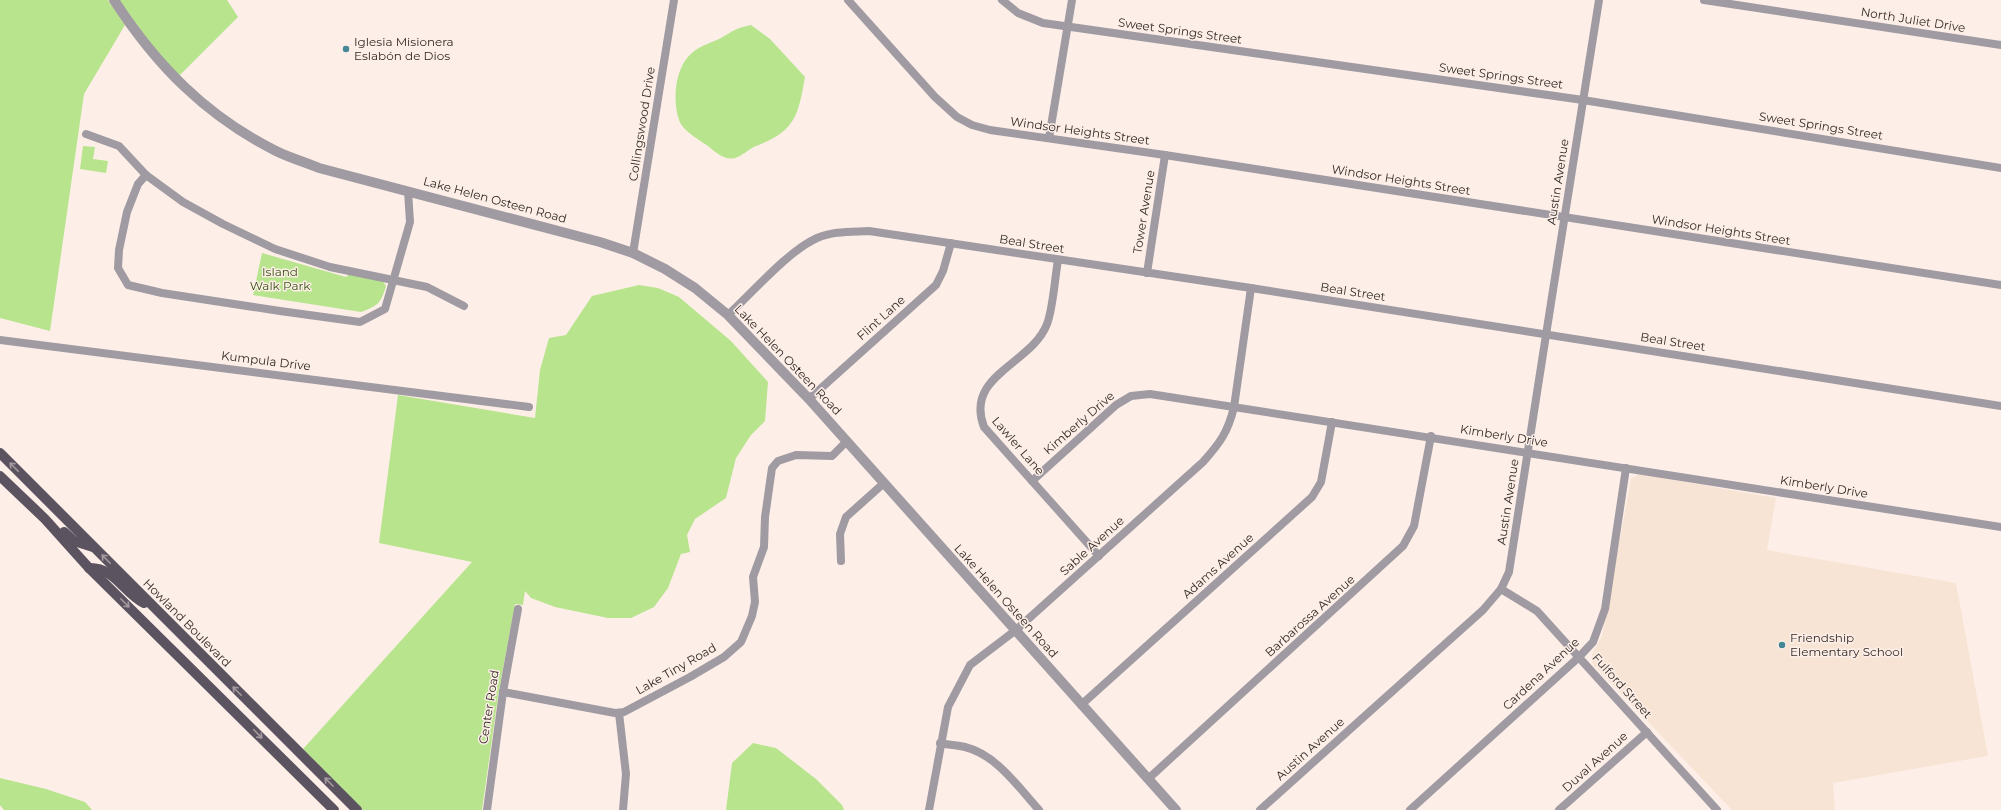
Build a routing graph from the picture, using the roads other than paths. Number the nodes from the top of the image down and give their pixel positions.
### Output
1 (114, 0) edge
2 (674, 0) edge
3 (848, 0) edge
4 (1002, 0) edge
5 (1072, 0) edge
6 (1599, 0) edge
7 (1704, 0) edge
8 (1068, 27) junction
9 (2001, 45) edge
10 (1583, 100) junction
11 (86, 134) dead end
12 (1049, 138) junction
13 (1165, 155) junction
14 (2001, 168) edge
15 (146, 174) junction
16 (408, 191) junction
17 (1565, 218) junction
18 (951, 243) junction
19 (633, 253) junction
20 (1058, 260) junction
21 (1147, 273) junction
22 (394, 280) junction
23 (2001, 285) edge
24 (1251, 288) junction
25 (464, 306) dead end
26 (728, 315) junction
27 (1545, 334) junction
28 (0, 340) edge
29 (809, 399) junction
30 (2001, 406) edge
31 (528, 407) dead end
32 (1234, 407) junction
33 (1332, 422) junction
34 (1431, 436) junction
35 (846, 441) junction
36 (0, 453) edge
37 (1528, 453) junction
38 (1626, 468) junction
39 (0, 476) edge
40 (1032, 481) junction
41 (884, 483) junction
42 (29, 503) junction
43 (2001, 527) edge
44 (93, 547) junction
45 (1099, 556) junction
46 (841, 561) dead end
47 (89, 568) junction
48 (1501, 588) junction
49 (155, 609) junction
50 (518, 609) dead end
51 (1016, 630) junction
52 (1579, 657) junction
53 (503, 692) junction
54 (1081, 705) junction
55 (619, 713) junction
56 (1647, 732) junction
57 (940, 743) junction
58 (1148, 779) junction
59 (1711, 809) edge
60 (334, 810) edge
61 (357, 810) edge
62 (487, 810) edge
63 (623, 810) edge
64 (929, 810) edge
65 (1039, 810) edge
66 (1176, 810) edge
67 (1260, 810) edge
68 (1410, 810) edge
69 (1559, 810) edge

1 - 16 street, Lake Helen Osteen Road
2 - 19 street, Collingswood Drive
3 - 12 street, Windsor Heights Street
4 - 8 street, Sweet Springs Street
5 - 8 street
6 - 10 street, Austin Avenue
7 - 9 street, North Juliet Drive
8 - 10 street, Sweet Springs Street
8 - 12 street
10 - 14 street, Sweet Springs Street
10 - 17 street, Austin Avenue
11 - 15 street
12 - 13 street, Windsor Heights Street
13 - 17 street, Windsor Heights Street
13 - 21 street, Tower Avenue
15 - 22 street
15 - 22 street
16 - 19 street, Lake Helen Osteen Road
16 - 22 street
17 - 23 street, Windsor Heights Street
17 - 27 street, Austin Avenue
18 - 20 street, Beal Street
18 - 26 street, Beal Street
18 - 29 street, Flint Lane
19 - 26 street, Lake Helen Osteen Road
20 - 21 street, Beal Street
20 - 40 street, Lawler Lane
21 - 24 street, Beal Street
22 - 25 street
24 - 27 street, Beal Street
24 - 32 street, Sable Avenue
26 - 29 street, Lake Helen Osteen Road
27 - 30 street, Beal Street
27 - 37 street, Austin Avenue
28 - 31 street, Kumpula Drive
29 - 35 street, Lake Helen Osteen Road
32 - 33 street, Kimberly Drive
32 - 40 street, Kimberly Drive
32 - 45 street, Sable Avenue
33 - 34 street, Kimberly Drive
33 - 54 street, Adams Avenue
34 - 37 street, Kimberly Drive
34 - 58 street, Barbarossa Avenue
35 - 41 street, Lake Helen Osteen Road
35 - 55 street, Lake Tiny Road
44 -> 36 main road, Howland Boulevard
37 - 38 street, Kimberly Drive
37 - 48 street, Austin Avenue
38 - 43 street, Kimberly Drive
38 - 52 street, Cardena Avenue
39 - 42 main road
40 - 45 street, Lawler Lane
41 - 46 street
41 - 51 street, Lake Helen Osteen Road
42 - 44 main road
42 - 47 main road
49 -> 44 main road, Howland Boulevard
45 - 51 street, Sable Avenue
47 - 49 main road
47 -> 60 main road
48 - 52 street, Fulford Street
48 - 67 street, Austin Avenue
61 -> 49 main road, Howland Boulevard
50 - 53 street, Center Road
51 - 54 street, Lake Helen Osteen Road
51 - 57 street, Sable Avenue
52 - 56 street, Fulford Street
52 - 68 street, Cardena Avenue
53 - 55 street
53 - 62 street, Center Road
54 - 58 street, Lake Helen Osteen Road
55 - 63 street
56 - 59 street, Fulford Street
56 - 69 street, Duval Avenue
57 - 64 street, Sable Avenue
57 - 65 street
58 - 66 street, Lake Helen Osteen Road

